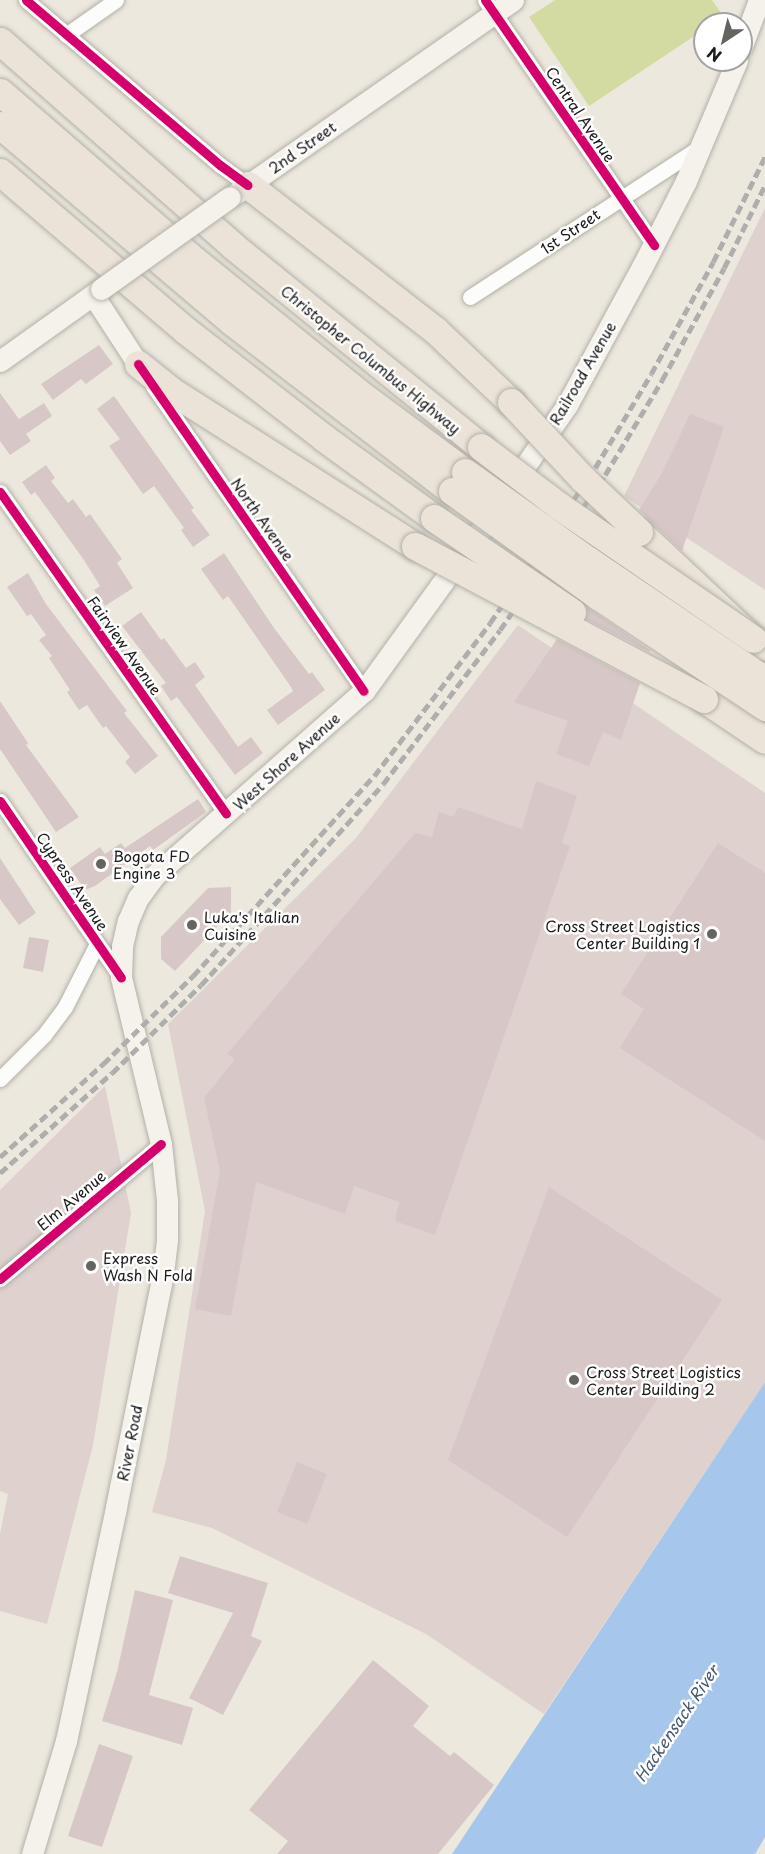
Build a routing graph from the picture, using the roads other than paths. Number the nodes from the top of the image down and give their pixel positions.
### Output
1 (26, 0) edge
2 (116, 0) edge
3 (513, 0) edge
4 (759, 0) edge
5 (490, 6) edge
6 (753, 16) edge
7 (66, 35) junction
8 (0, 41) edge
9 (732, 72) edge
10 (0, 92) edge
11 (0, 125) edge
12 (700, 147) junction
13 (0, 172) edge
14 (239, 191) junction
15 (620, 198) junction
16 (654, 245) junction
17 (97, 292) junction
18 (470, 297) dead end
19 (0, 361) edge
20 (138, 364) junction
21 (458, 482) junction
22 (0, 492) edge
23 (759, 643) edge
24 (765, 680) edge
25 (364, 691) junction
26 (704, 699) junction
27 (765, 707) edge
28 (765, 740) edge
29 (0, 801) edge
30 (226, 814) junction
31 (97, 944) junction
32 (121, 978) junction
33 (131, 1028) joint
34 (0, 1079) edge
35 (161, 1144) junction
36 (0, 1279) edge
37 (32, 1854) edge

1 - 7 street
2 - 7 street
3 - 5 main road, 2nd Street
4 - 6 main road
5 - 14 main road, 2nd Street
5 - 15 street, Central Avenue
7 - 14 street
8 - 23 highway, Christopher Columbus Highway, bridge
9 - 12 main road, Railroad Avenue
10 - 21 highway, Christopher Columbus Highway
11 - 21 highway, Christopher Columbus Highway
12 - 15 street, 1st Street
12 - 16 main road, Railroad Avenue
13 - 26 highway, bridge
14 - 17 main road, 2nd Street, bridge
14 - 23 highway, bridge
15 - 16 street, Central Avenue
15 - 18 street, 1st Street
16 - 25 main road, Railroad Avenue
17 - 19 main road, 2nd Street
17 - 20 main road, North Avenue
20 - 25 street, North Avenue
20 - 26 highway, bridge
21 - 24 highway, Christopher Columbus Highway, bridge
21 - 27 highway, Christopher Columbus Highway, bridge
22 - 30 street, Fairview Avenue
25 - 30 main road, West Shore Avenue
26 - 28 highway
29 - 31 street, Cypress Avenue
30 - 32 main road, West Shore Avenue
31 - 32 street, Cypress Avenue
31 - 34 street
32 - 33 main road, Cypress Avenue
33 - 35 main road, River Road
35 - 36 street, Elm Avenue
35 - 37 main road, River Road

